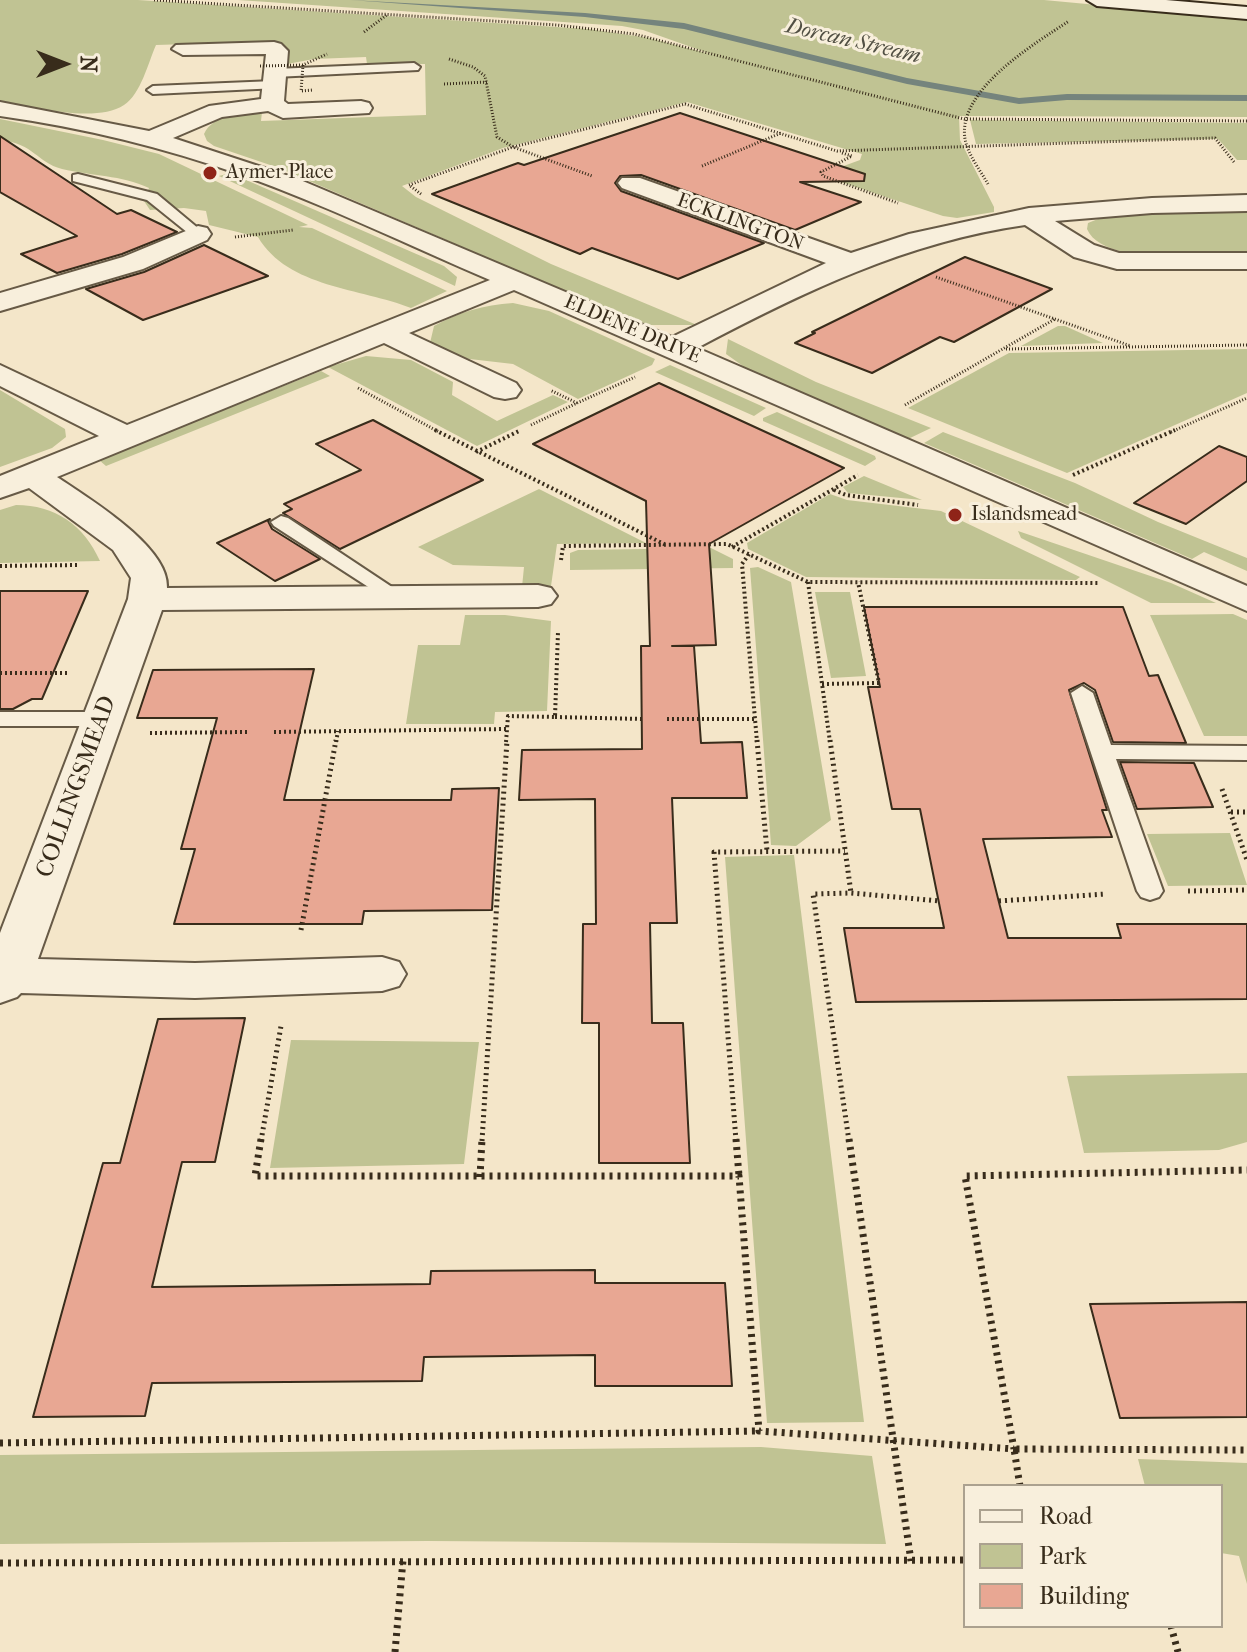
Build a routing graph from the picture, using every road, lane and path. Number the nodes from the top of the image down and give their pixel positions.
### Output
1 (154, 0) edge
2 (1099, 0) edge
3 (1247, 13) edge
4 (183, 49) dead end
5 (327, 54) dead end
6 (449, 59) dead end
7 (303, 65) junction
8 (414, 67) dead end
9 (270, 82) junction
10 (487, 82) junction
11 (434, 85) dead end
12 (153, 90) dead end
13 (313, 90) dead end
14 (361, 108) dead end
15 (0, 109) edge
16 (964, 119) junction
17 (1247, 121) edge
18 (782, 133) junction
19 (148, 140) junction
20 (967, 145) junction
21 (513, 147) junction
22 (837, 151) junction
23 (1247, 161) edge
24 (78, 178) dead end
25 (639, 186) junction
26 (422, 194) dead end
27 (1247, 203) edge
28 (1019, 218) junction
29 (967, 227) junction
30 (198, 234) joint
31 (861, 258) junction
32 (1247, 261) edge
33 (512, 281) junction
34 (0, 302) edge
35 (1055, 319) junction
36 (384, 332) junction
37 (1247, 345) edge
38 (1131, 346) junction
39 (674, 348) junction
40 (1006, 349) junction
41 (310, 362) junction
42 (0, 374) edge
43 (505, 390) dead end
44 (1247, 398) edge
45 (577, 403) dead end
46 (909, 414) dead end
47 (125, 437) junction
48 (851, 465) dead end
49 (1069, 477) dead end
50 (16, 482) edge
51 (833, 490) junction
52 (928, 506) dead end
53 (281, 522) dead end
54 (667, 546) junction
55 (732, 547) junction
56 (749, 554) junction
57 (0, 566) edge
58 (145, 581) junction
59 (808, 582) junction
60 (858, 582) junction
61 (1111, 589) dead end
62 (547, 595) junction
63 (397, 597) junction
64 (1247, 600) edge
65 (120, 672) junction
66 (0, 673) edge
67 (822, 684) junction
68 (1082, 693) dead end
69 (555, 717) junction
70 (0, 719) edge
71 (643, 719) dead end
72 (667, 719) dead end
73 (755, 719) junction
74 (100, 726) junction
75 (507, 729) junction
76 (338, 731) junction
77 (247, 732) dead end
78 (274, 732) dead end
79 (1103, 752) junction
80 (1207, 753) junction
81 (1247, 753) edge
82 (1231, 812) junction
83 (1247, 812) edge
84 (767, 851) junction
85 (845, 851) junction
86 (1247, 860) edge
87 (1150, 891) dead end
88 (851, 893) junction
89 (940, 901) dead end
90 (382, 974) dead end
91 (4, 980) edge
92 (290, 980) junction
93 (1247, 1170) edge
94 (739, 1176) junction
95 (480, 1177) junction
96 (759, 1431) junction
97 (893, 1439) junction
98 (0, 1443) edge
99 (1014, 1449) junction
100 (1247, 1450) edge
101 (1020, 1484) edge
102 (403, 1560) junction
103 (963, 1560) edge
104 (911, 1561) junction
105 (0, 1563) edge
106 (1172, 1628) edge
107 (395, 1652) edge
108 (1178, 1652) edge

1 - 16 path
2 - 3 street
2 - 16 path
4 - 9 street
5 - 7 path, bridge
6 - 10 path
7 - 9 path, bridge
7 - 13 path, bridge
8 - 9 lane
9 - 12 lane
9 - 14 street
9 - 19 street
10 - 11 path
10 - 21 path
15 - 19 street, ELDENE DRIVE
16 - 17 path
16 - 20 path
18 - 21 path
18 - 22 path
18 - 25 path
19 - 33 street, ELDENE DRIVE
20 - 22 path
20 - 23 path
20 - 28 path
21 - 25 path
21 - 26 path
22 - 29 path
24 - 30 lane
25 - 31 street, ECKLINGTON
27 - 28 street, ECKLINGTON
28 - 29 street, ECKLINGTON
28 - 32 street
29 - 31 street, ECKLINGTON
30 - 34 street
31 - 35 path
31 - 39 street, ECKLINGTON
33 - 36 street
33 - 39 street, ELDENE DRIVE
35 - 38 path
35 - 40 path
36 - 41 street
36 - 43 street
37 - 38 path
38 - 40 path
39 - 45 path
39 - 64 street, ELDENE DRIVE
40 - 46 path
41 - 47 street
41 - 54 path
42 - 47 street
44 - 49 path
47 - 50 street
48 - 51 path
50 - 58 street
51 - 52 path
51 - 55 path
53 - 63 lane
54 - 55 path
54 - 62 path
55 - 56 path
56 - 59 path
56 - 73 path
57 - 58 path
58 - 63 street
58 - 65 street, COLLINGSMEAD
59 - 60 path
59 - 67 path
60 - 61 path
60 - 67 path
62 - 63 street
62 - 69 path
65 - 66 path
65 - 74 street, COLLINGSMEAD
67 - 85 path
68 - 79 lane
69 - 71 path
69 - 75 path
70 - 74 lane
72 - 73 path
73 - 84 path
74 - 77 path
74 - 91 street, COLLINGSMEAD
75 - 76 path
75 - 95 path
76 - 78 path
76 - 92 path
79 - 80 lane
79 - 87 lane
80 - 81 lane
80 - 82 path
82 - 83 path
82 - 86 path
84 - 85 path
84 - 94 path
85 - 88 path
88 - 89 path
88 - 97 path
90 - 92 street, COLLINGSMEAD
91 - 92 street, COLLINGSMEAD
92 - 95 path
93 - 99 path
94 - 95 path
94 - 96 path
96 - 97 path
96 - 98 path
97 - 99 path
97 - 104 path
99 - 100 path
99 - 101 path
102 - 104 path
102 - 105 path
102 - 107 path
103 - 104 path
106 - 108 path

